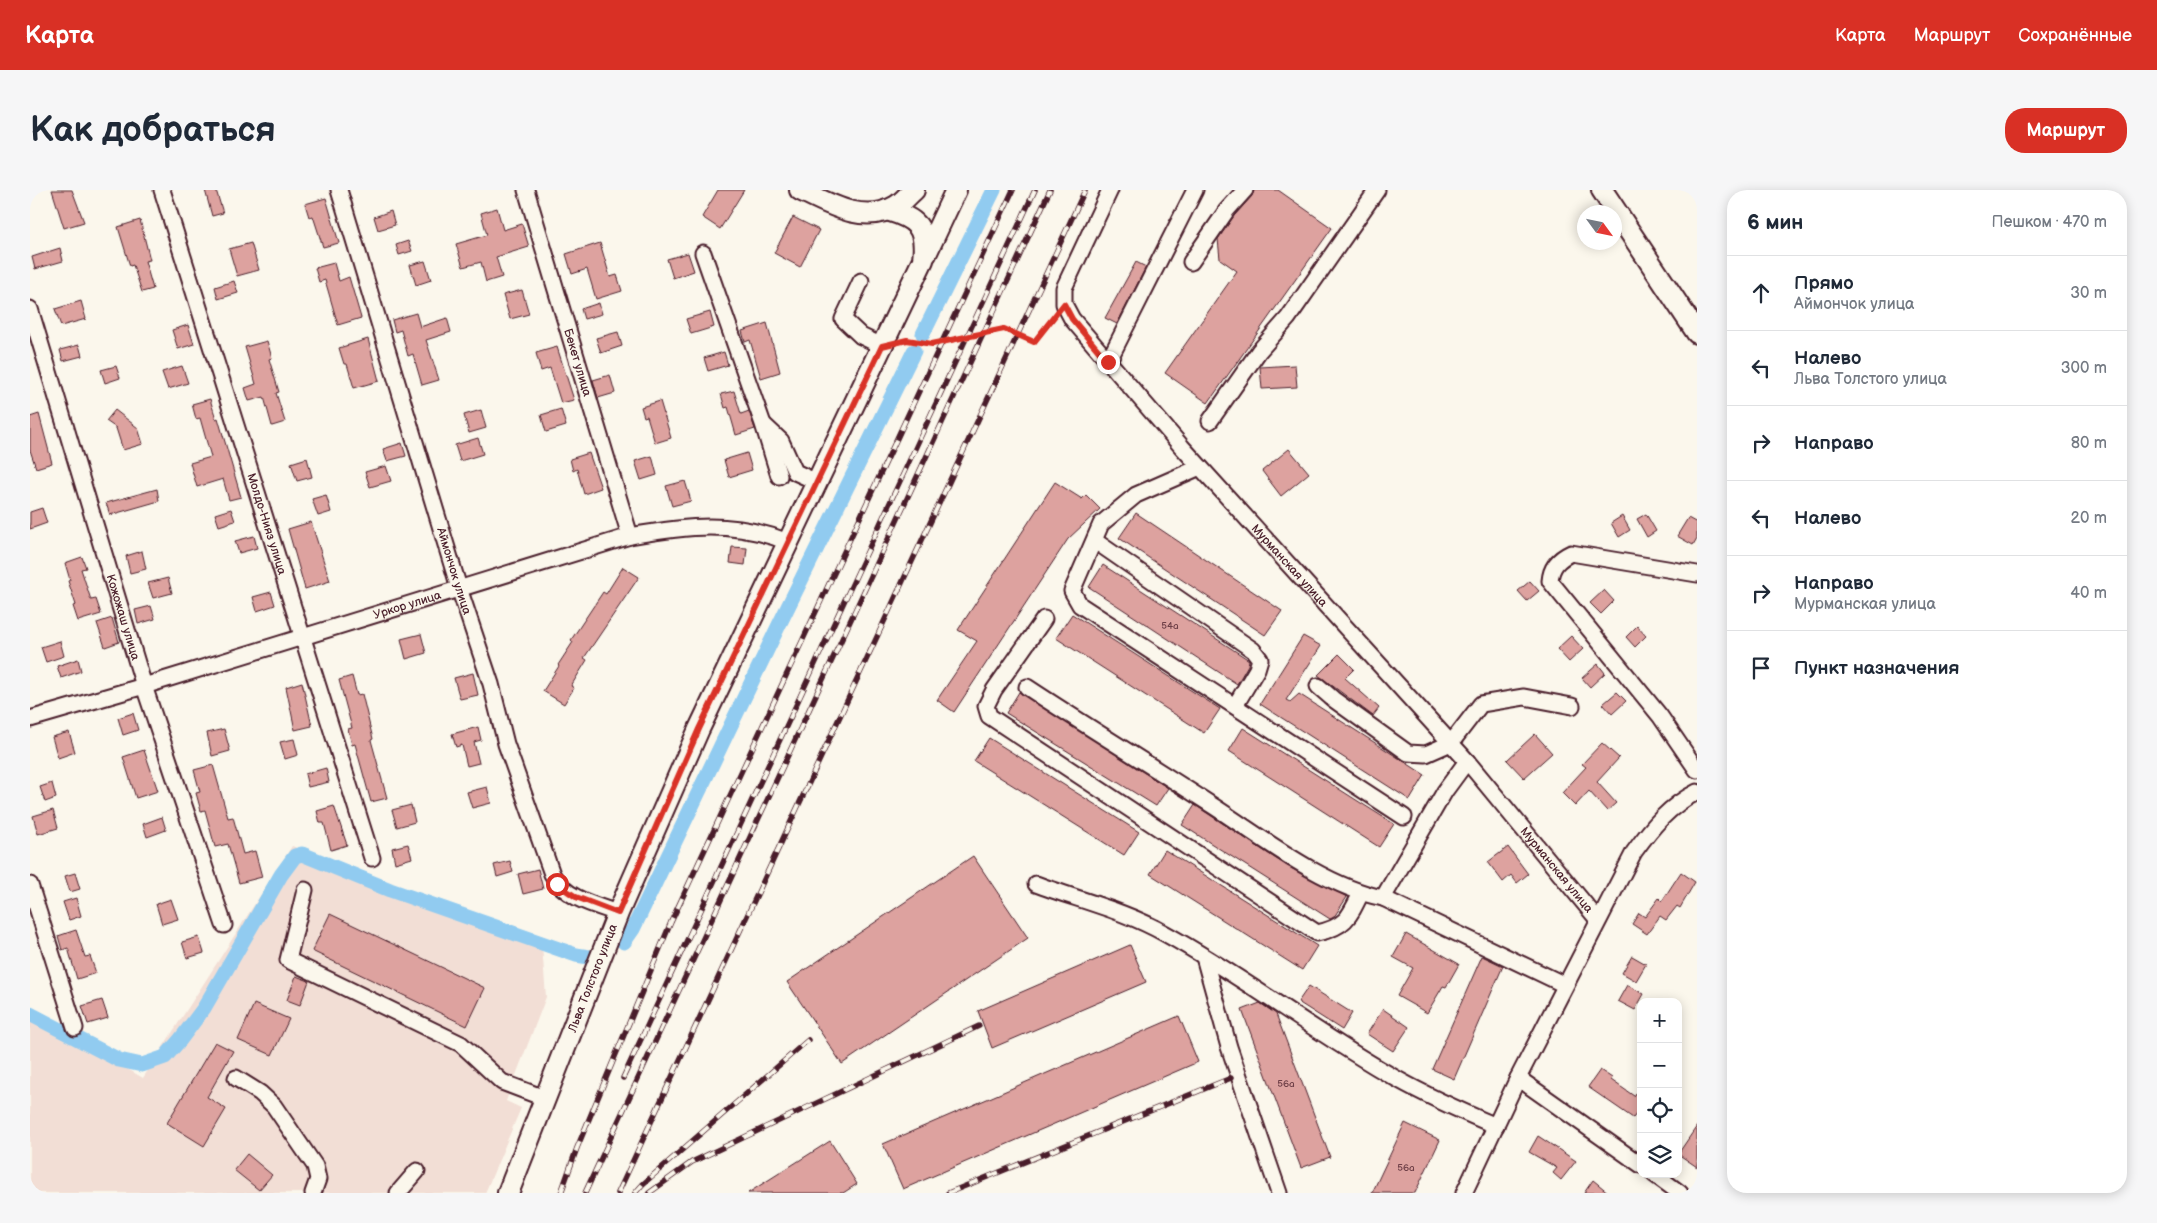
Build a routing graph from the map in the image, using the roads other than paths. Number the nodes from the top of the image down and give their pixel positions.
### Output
1 (162, 190) edge
2 (339, 190) edge
3 (526, 190) edge
4 (800, 190) edge
5 (914, 190) edge
6 (956, 190) edge
7 (1110, 190) edge
8 (1195, 190) edge
9 (1245, 190) edge
10 (1377, 190) edge
11 (1602, 190) edge
12 (887, 210) junction
13 (703, 253) dead end
14 (923, 260) junction
15 (1191, 262) dead end
16 (861, 281) dead end
17 (30, 309) edge
18 (1697, 333) edge
19 (882, 346) junction
20 (1108, 362) junction
21 (1210, 422) dead end
22 (763, 424) junction
23 (1200, 467) junction
24 (779, 476) dead end
25 (817, 482) junction
26 (630, 536) junction
27 (1095, 541) junction
28 (788, 542) junction
29 (1697, 574) edge
30 (459, 588) junction
31 (1044, 619) dead end
32 (302, 637) junction
33 (144, 686) junction
34 (1318, 686) dead end
35 (1027, 687) dead end
36 (1235, 706) junction
37 (1572, 706) dead end
38 (30, 719) edge
39 (1451, 743) junction
40 (1467, 761) junction
41 (1697, 770) edge
42 (1697, 792) edge
43 (1404, 817) dead end
44 (372, 858) dead end
45 (1036, 884) dead end
46 (30, 885) edge
47 (305, 890) dead end
48 (1361, 893) junction
49 (1383, 898) junction
50 (618, 913) junction
51 (1598, 920) junction
52 (224, 925) dead end
53 (1204, 957) junction
54 (1565, 985) junction
55 (75, 1028) dead end
56 (236, 1078) dead end
57 (1518, 1078) junction
58 (544, 1098) junction
59 (1496, 1126) junction
60 (1637, 1162) edge
61 (417, 1170) dead end
62 (1659, 1178) edge
63 (313, 1193) edge
64 (398, 1193) edge
65 (508, 1193) edge
66 (1280, 1193) edge
67 (1464, 1193) edge
68 (1680, 1193) edge

1 - 32 street, Молдо-Нияз улица
2 - 30 street, Аймончок улица
3 - 26 street, Бекет улица
4 - 12 main road
5 - 12 main road
6 - 14 main road
7 - 20 street, Мурманская улица
8 - 20 street
9 - 15 street
10 - 21 street
11 - 18 main road
12 - 14 main road, Льва Толстого улица
13 - 22 street
14 - 19 main road, Льва Толстого улица
16 - 19 street
17 - 33 street, Кожожаш улица
19 - 25 main road, Льва Толстого улица
20 - 23 street, Мурманская улица
22 - 24 street
22 - 25 street
23 - 27 street
23 - 39 street, Мурманская улица
25 - 28 main road, Льва Толстого улица
26 - 28 street, Уркор улица
26 - 30 street, Уркор улица
27 - 36 street
27 - 36 street
28 - 50 main road, Льва Толстого улица
29 - 41 street
30 - 32 street, Уркор улица
30 - 50 street, Аймончок улица
31 - 48 street
32 - 33 street, Уркор улица
32 - 44 street, Молдо-Нияз улица
33 - 38 street, Уркор улица
33 - 52 street, Кожожаш улица
34 - 39 street
35 - 48 street
36 - 43 street
37 - 39 street
39 - 40 street, Мурманская улица
40 - 49 street
40 - 51 street, Мурманская улица
42 - 51 street, Мурманская улица
45 - 53 street
46 - 55 street
47 - 58 street
48 - 49 street
49 - 54 street
50 - 58 main road, Льва Толстого улица
51 - 54 street, Мурманская улица
53 - 59 street
53 - 66 street
54 - 57 street, Мурманская улица
56 - 63 street
57 - 59 street, Мурманская улица
57 - 60 street
58 - 65 main road, Льва Толстого улица
59 - 67 street, Мурманская улица
61 - 64 street
62 - 68 street

